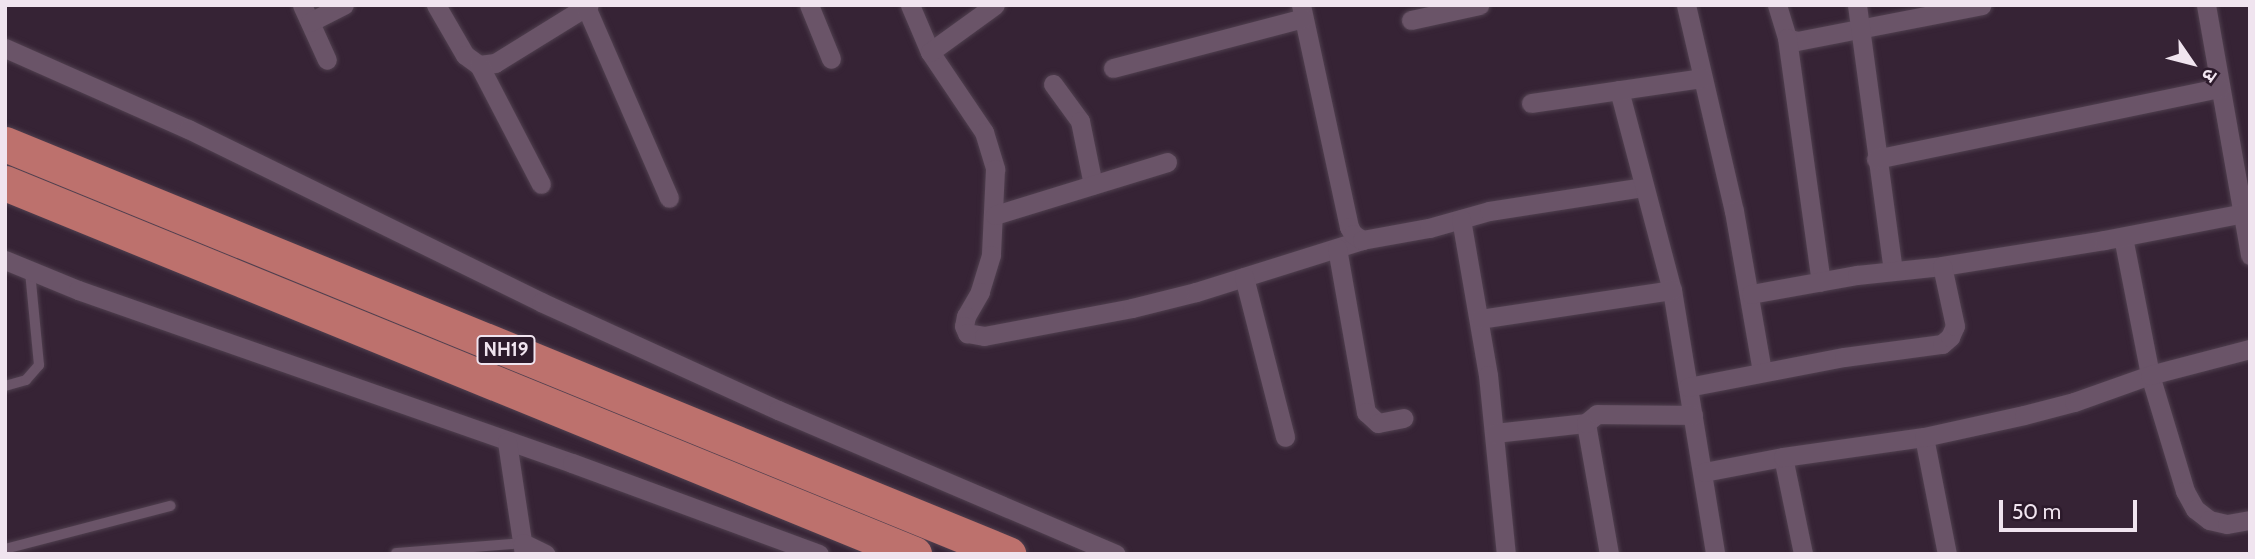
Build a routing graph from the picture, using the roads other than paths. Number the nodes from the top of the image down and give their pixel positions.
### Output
1 (344, 5) edge
2 (436, 5) edge
3 (808, 5) edge
4 (910, 5) edge
5 (995, 5) edge
6 (1479, 5) edge
7 (1686, 5) edge
8 (1777, 5) edge
9 (1857, 5) edge
10 (1982, 5) edge
11 (2206, 5) edge
12 (587, 6) edge
13 (1302, 11) edge
14 (306, 14) edge
15 (1411, 20) dead end
16 (1860, 29) junction
17 (1787, 38) junction
18 (5, 48) edge
19 (930, 52) junction
20 (831, 59) dead end
21 (327, 60) dead end
22 (479, 65) junction
23 (1113, 68) dead end
24 (1702, 78) junction
25 (1053, 84) dead end
26 (2220, 88) junction
27 (1619, 90) junction
28 (1531, 103) dead end
29 (5, 144) edge
30 (1876, 159) junction
31 (1167, 162) dead end
32 (5, 183) edge
33 (541, 184) dead end
34 (1093, 185) junction
35 (1644, 187) junction
36 (669, 198) dead end
37 (2246, 213) edge
38 (995, 215) junction
39 (1461, 219) junction
40 (2123, 237) junction
41 (1362, 240) junction
42 (1337, 248) junction
43 (2250, 255) edge
44 (5, 260) edge
45 (1941, 266) junction
46 (30, 271) junction
47 (1893, 271) junction
48 (1244, 277) junction
49 (1821, 282) junction
50 (1672, 290) junction
51 (1751, 294) junction
52 (1480, 320) junction
53 (2250, 349) edge
54 (1762, 372) junction
55 (2150, 375) junction
56 (5, 386) edge
57 (1688, 387) junction
58 (1693, 415) junction
59 (1404, 418) dead end
60 (1586, 423) junction
61 (1495, 433) junction
62 (1285, 437) dead end
63 (1924, 437) junction
64 (507, 442) junction
65 (1783, 457) junction
66 (1704, 472) junction
67 (170, 506) dead end
68 (2250, 520) edge
69 (5, 549) edge
70 (523, 549) edge
71 (396, 553) edge
72 (546, 554) edge
73 (819, 554) edge
74 (914, 554) edge
75 (1008, 554) edge
76 (1116, 554) edge
77 (1506, 554) edge
78 (1609, 554) edge
79 (1715, 554) edge
80 (1803, 554) edge
81 (1947, 554) edge

1 - 14 street
2 - 22 street
3 - 20 street
4 - 19 street
5 - 19 street
6 - 15 street
7 - 24 street
8 - 17 street
9 - 16 street
10 - 16 street
11 - 26 street
12 - 22 street
12 - 36 street
13 - 23 street
13 - 41 street
14 - 21 street
16 - 17 street
16 - 30 street
17 - 49 street
18 - 76 street
19 - 38 street
22 - 33 street
24 - 27 street
24 - 51 street
25 - 34 street
26 - 30 street
26 - 37 street
27 - 28 street
27 - 35 street
29 - 75 highway, NH19
30 - 47 street
31 - 34 street
32 - 74 highway, NH19
34 - 38 street
35 - 39 street
35 - 50 street
37 - 40 street
37 - 43 street
38 - 48 street
39 - 41 street
39 - 52 street
40 - 45 street
40 - 55 street
41 - 42 street
42 - 48 street
42 - 59 street
44 - 46 street
45 - 47 street
45 - 54 street
46 - 56 lane
46 - 64 street
47 - 49 street
48 - 62 street
49 - 51 street
50 - 52 street
50 - 57 street
51 - 54 street
52 - 61 street
53 - 55 street
54 - 57 street
55 - 63 street
55 - 68 street
57 - 58 street
58 - 60 street
58 - 66 street
60 - 61 street
60 - 78 street
61 - 77 street
63 - 65 street
63 - 81 street
64 - 70 street
64 - 73 street
65 - 66 street
65 - 80 street
66 - 79 street
67 - 69 lane
70 - 71 lane
70 - 72 street

